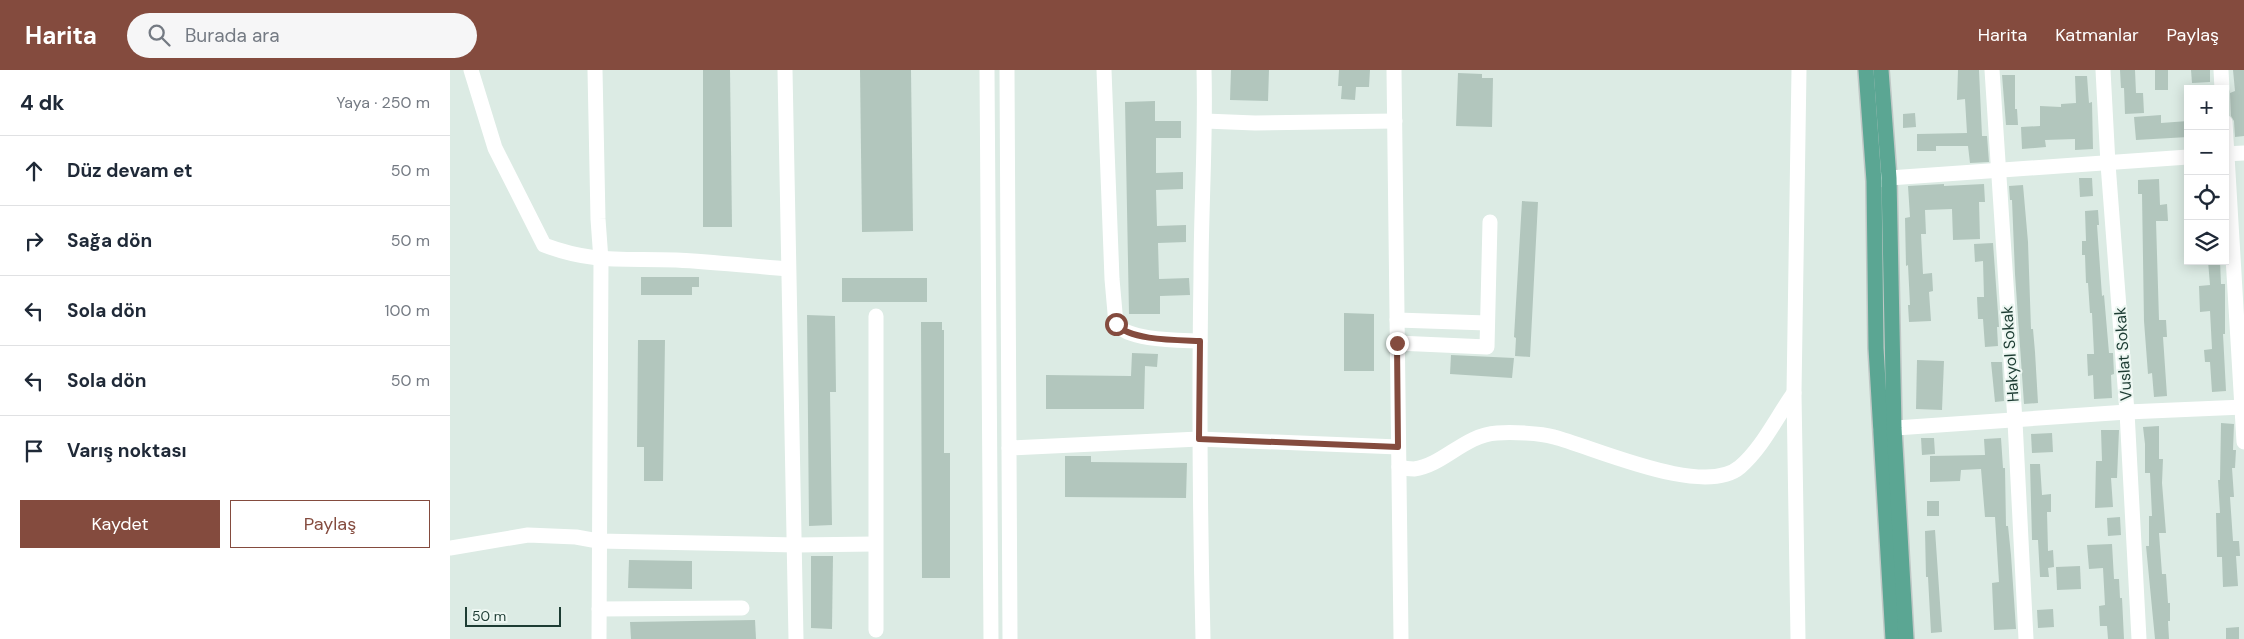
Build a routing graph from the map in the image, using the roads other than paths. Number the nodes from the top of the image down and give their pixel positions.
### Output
1 (471, 70) edge
2 (595, 70) edge
3 (785, 70) edge
4 (986, 70) edge
5 (1007, 70) edge
6 (1104, 70) edge
7 (1204, 70) edge
8 (1394, 70) edge
9 (1799, 70) edge
10 (1866, 70) edge
11 (1881, 70) edge
12 (1992, 70) edge
13 (2104, 70) edge
14 (2221, 70) edge
15 (2222, 85) edge
16 (1395, 121) junction
17 (1205, 122) junction
18 (2244, 153) edge
19 (2229, 154) edge
20 (2184, 157) edge
21 (2108, 164) junction
22 (1998, 171) junction
23 (2228, 175) edge
24 (1882, 179) junction
25 (1490, 222) dead end
26 (601, 260) junction
27 (788, 269) junction
28 (876, 316) dead end
29 (1397, 320) junction
30 (1487, 323) junction
31 (1200, 341) junction
32 (1397, 343) junction
33 (1794, 393) junction
34 (2243, 407) edge
35 (2127, 412) junction
36 (2015, 421) junction
37 (1888, 428) junction
38 (1199, 439) junction
39 (2244, 442) edge
40 (1398, 447) junction
41 (1009, 448) junction
42 (1399, 467) junction
43 (598, 540) junction
44 (875, 544) junction
45 (796, 545) junction
46 (450, 548) edge
47 (742, 608) dead end
48 (599, 609) junction
49 (876, 630) dead end
50 (599, 639) edge
51 (796, 639) edge
52 (991, 639) edge
53 (1010, 639) edge
54 (1203, 639) edge
55 (1401, 639) edge
56 (1798, 639) edge
57 (1892, 639) edge
58 (1906, 639) edge
59 (2026, 639) edge
60 (2139, 639) edge

1 - 26 street
2 - 26 street
3 - 27 street
4 - 52 street
5 - 41 street
6 - 31 street
7 - 17 street
8 - 16 street
9 - 33 street
10 - 24 main road
11 - 24 main road
12 - 22 street, Hakyol Sokak
13 - 21 street, Vuslat Sokak
14 - 15 street
16 - 17 street
16 - 29 street
17 - 31 street
18 - 19 street
20 - 21 street
21 - 22 street
21 - 35 street, Vuslat Sokak
22 - 24 street
22 - 36 street, Hakyol Sokak
23 - 34 street
24 - 37 main road
25 - 30 street
26 - 27 street
26 - 43 street
27 - 45 street
28 - 44 street
29 - 30 street
29 - 32 street
30 - 32 street
31 - 38 street
32 - 40 street
33 - 42 street
33 - 56 street
34 - 35 street
34 - 39 street
35 - 36 street
35 - 60 street, Vuslat Sokak
36 - 37 street
36 - 59 street, Hakyol Sokak
37 - 57 main road
37 - 58 main road
38 - 40 street
38 - 41 street
38 - 54 street
40 - 42 street
41 - 53 street
42 - 55 street
43 - 45 street
43 - 46 street
43 - 48 street
44 - 45 street
44 - 49 street
45 - 51 street
47 - 48 street
48 - 50 street

